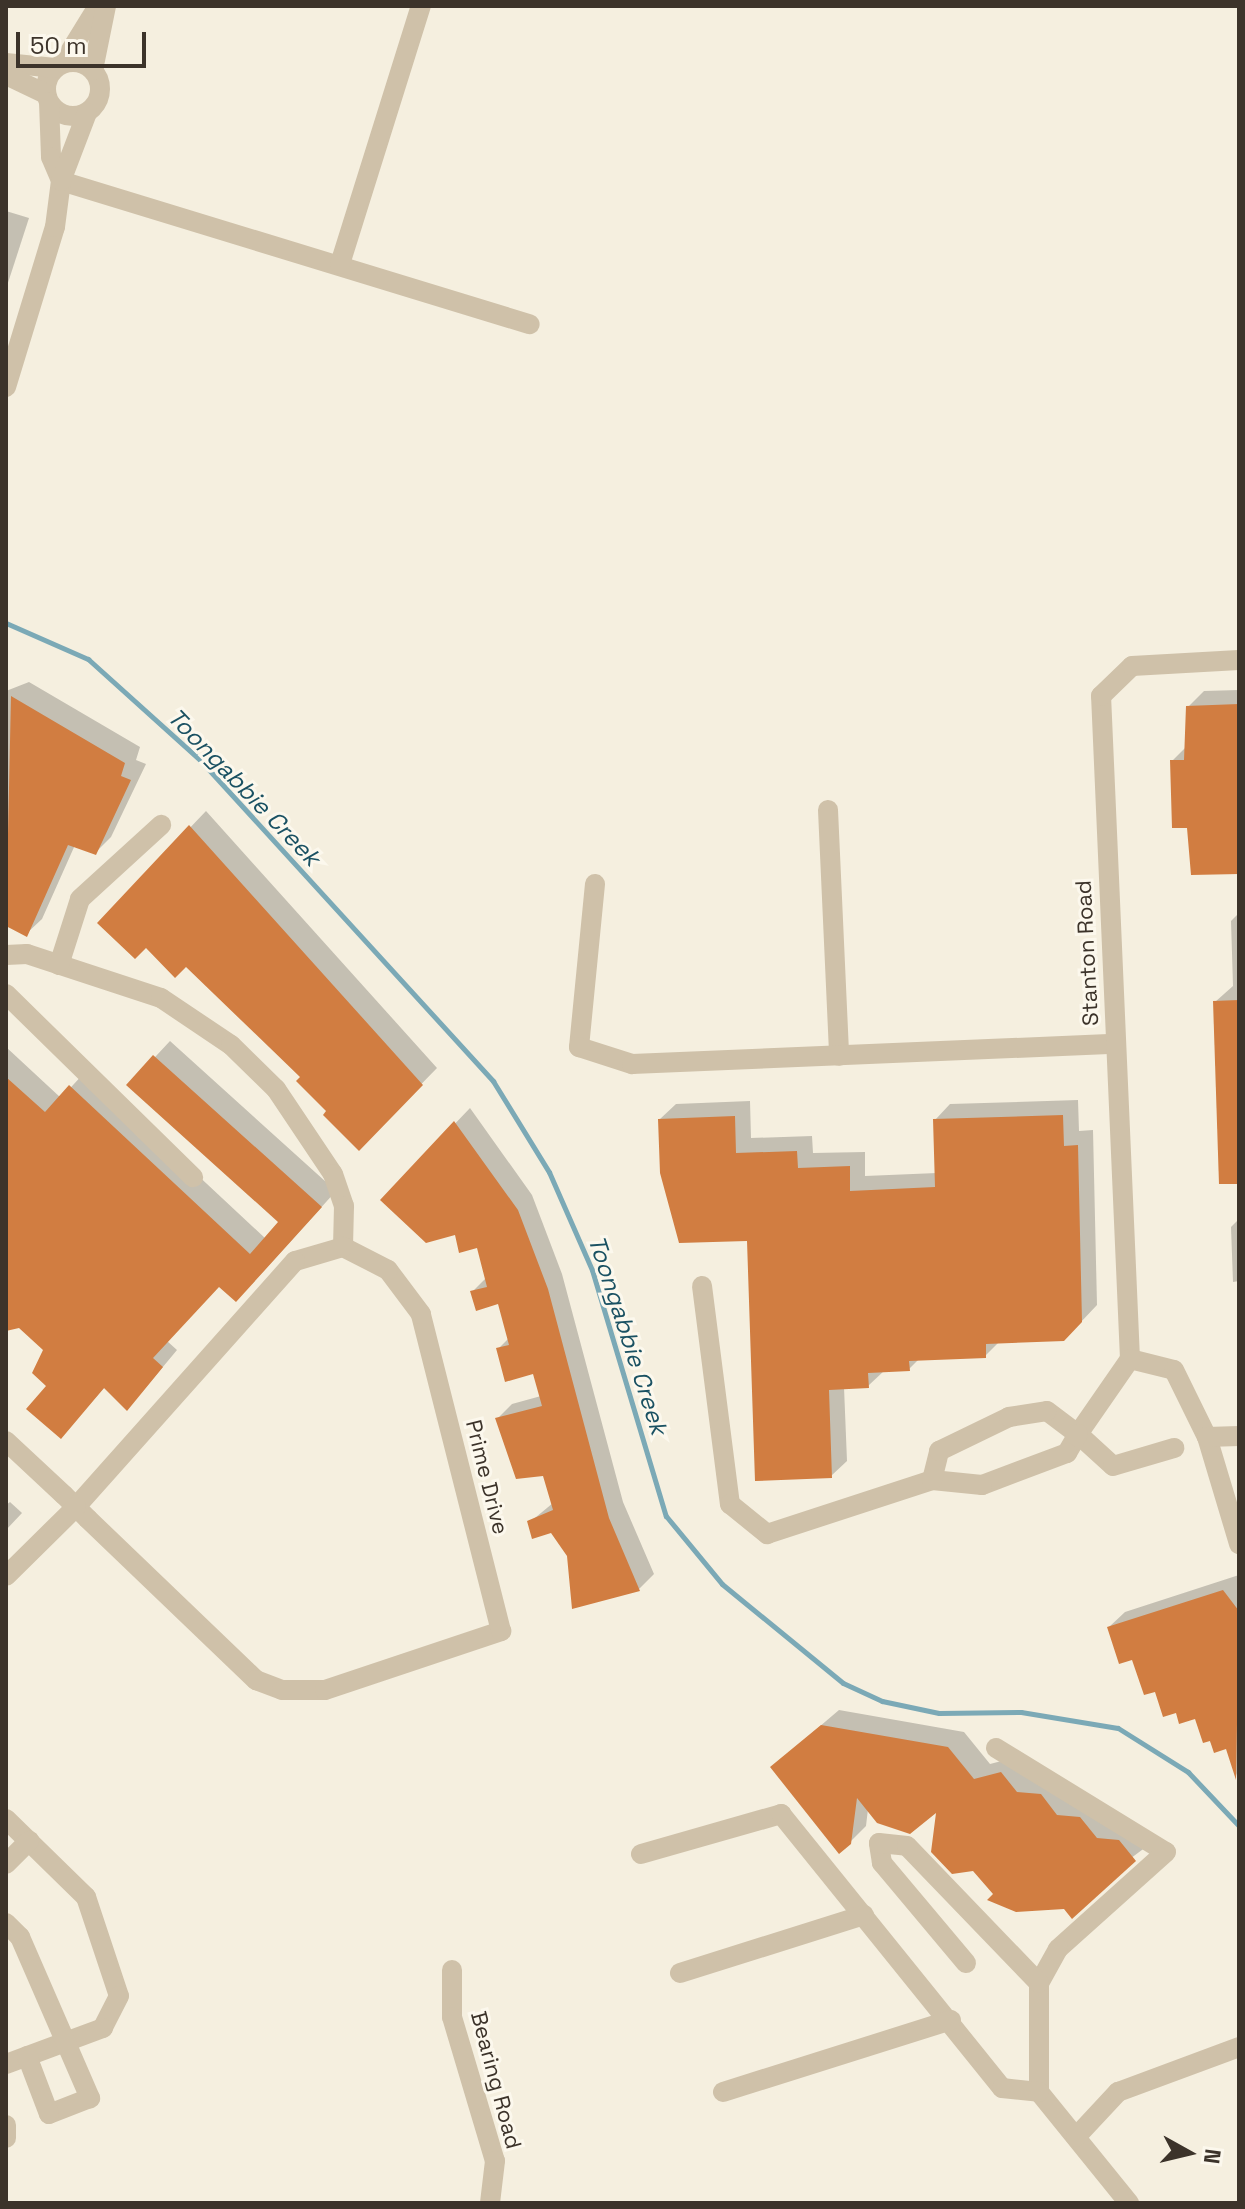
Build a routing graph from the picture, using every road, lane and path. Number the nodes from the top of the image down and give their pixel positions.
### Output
1 (98, 6) edge
2 (106, 6) edge
3 (421, 6) edge
4 (6, 63) edge
5 (59, 66) junction
6 (93, 70) junction
7 (6, 75) edge
8 (47, 98) junction
9 (87, 113) junction
10 (61, 181) junction
11 (340, 264) junction
12 (530, 324) dead end
13 (6, 387) edge
14 (1239, 660) edge
15 (828, 810) dead end
16 (161, 825) dead end
17 (595, 884) dead end
18 (6, 955) edge
19 (59, 965) junction
20 (6, 994) edge
21 (1115, 1044) junction
22 (839, 1056) junction
23 (193, 1177) dead end
24 (343, 1247) junction
25 (702, 1286) dead end
26 (1130, 1359) junction
27 (1078, 1434) junction
28 (1239, 1436) edge
29 (1207, 1437) junction
30 (6, 1441) edge
31 (1174, 1448) dead end
32 (932, 1480) junction
33 (76, 1507) junction
34 (1239, 1544) edge
35 (6, 1576) edge
36 (996, 1748) dead end
37 (6, 1819) edge
38 (29, 1841) junction
39 (641, 1854) dead end
40 (6, 1864) edge
41 (864, 1915) junction
42 (6, 1923) edge
43 (966, 1963) dead end
44 (452, 1970) dead end
45 (680, 1973) dead end
46 (1039, 1983) junction
47 (951, 2020) junction
48 (67, 2041) junction
49 (1239, 2047) edge
50 (27, 2056) junction
51 (6, 2064) edge
52 (723, 2092) dead end
53 (1039, 2092) junction
54 (6, 2125) edge
55 (1076, 2137) junction
56 (6, 2138) edge
57 (490, 2203) edge
58 (1129, 2203) edge

1 - 5 street
2 - 6 street
3 - 11 street
4 - 5 street
5 - 6 street
5 - 8 street
6 - 9 street
7 - 8 street
8 - 9 street
8 - 10 street
9 - 10 street
10 - 11 street
10 - 13 street
11 - 12 street
14 - 21 street, Stanton Road
15 - 22 street
16 - 19 street
17 - 22 street
18 - 19 street
19 - 24 street
20 - 23 street
21 - 22 street
21 - 26 street, Stanton Road
24 - 33 street
24 - 33 street, Prime Drive
25 - 32 street
26 - 27 street
26 - 29 street
27 - 31 street
27 - 32 street
27 - 32 street
28 - 29 street
29 - 34 street
30 - 33 street
33 - 35 street
36 - 46 street
37 - 38 street
38 - 40 street
38 - 48 street
39 - 41 street
41 - 45 street
41 - 47 street
42 - 48 street
43 - 46 street
44 - 57 street, Bearing Road
46 - 53 street
47 - 52 street
47 - 53 street
48 - 50 street
48 - 50 street
49 - 55 street
50 - 51 street
53 - 55 street
54 - 56 street
55 - 58 street

